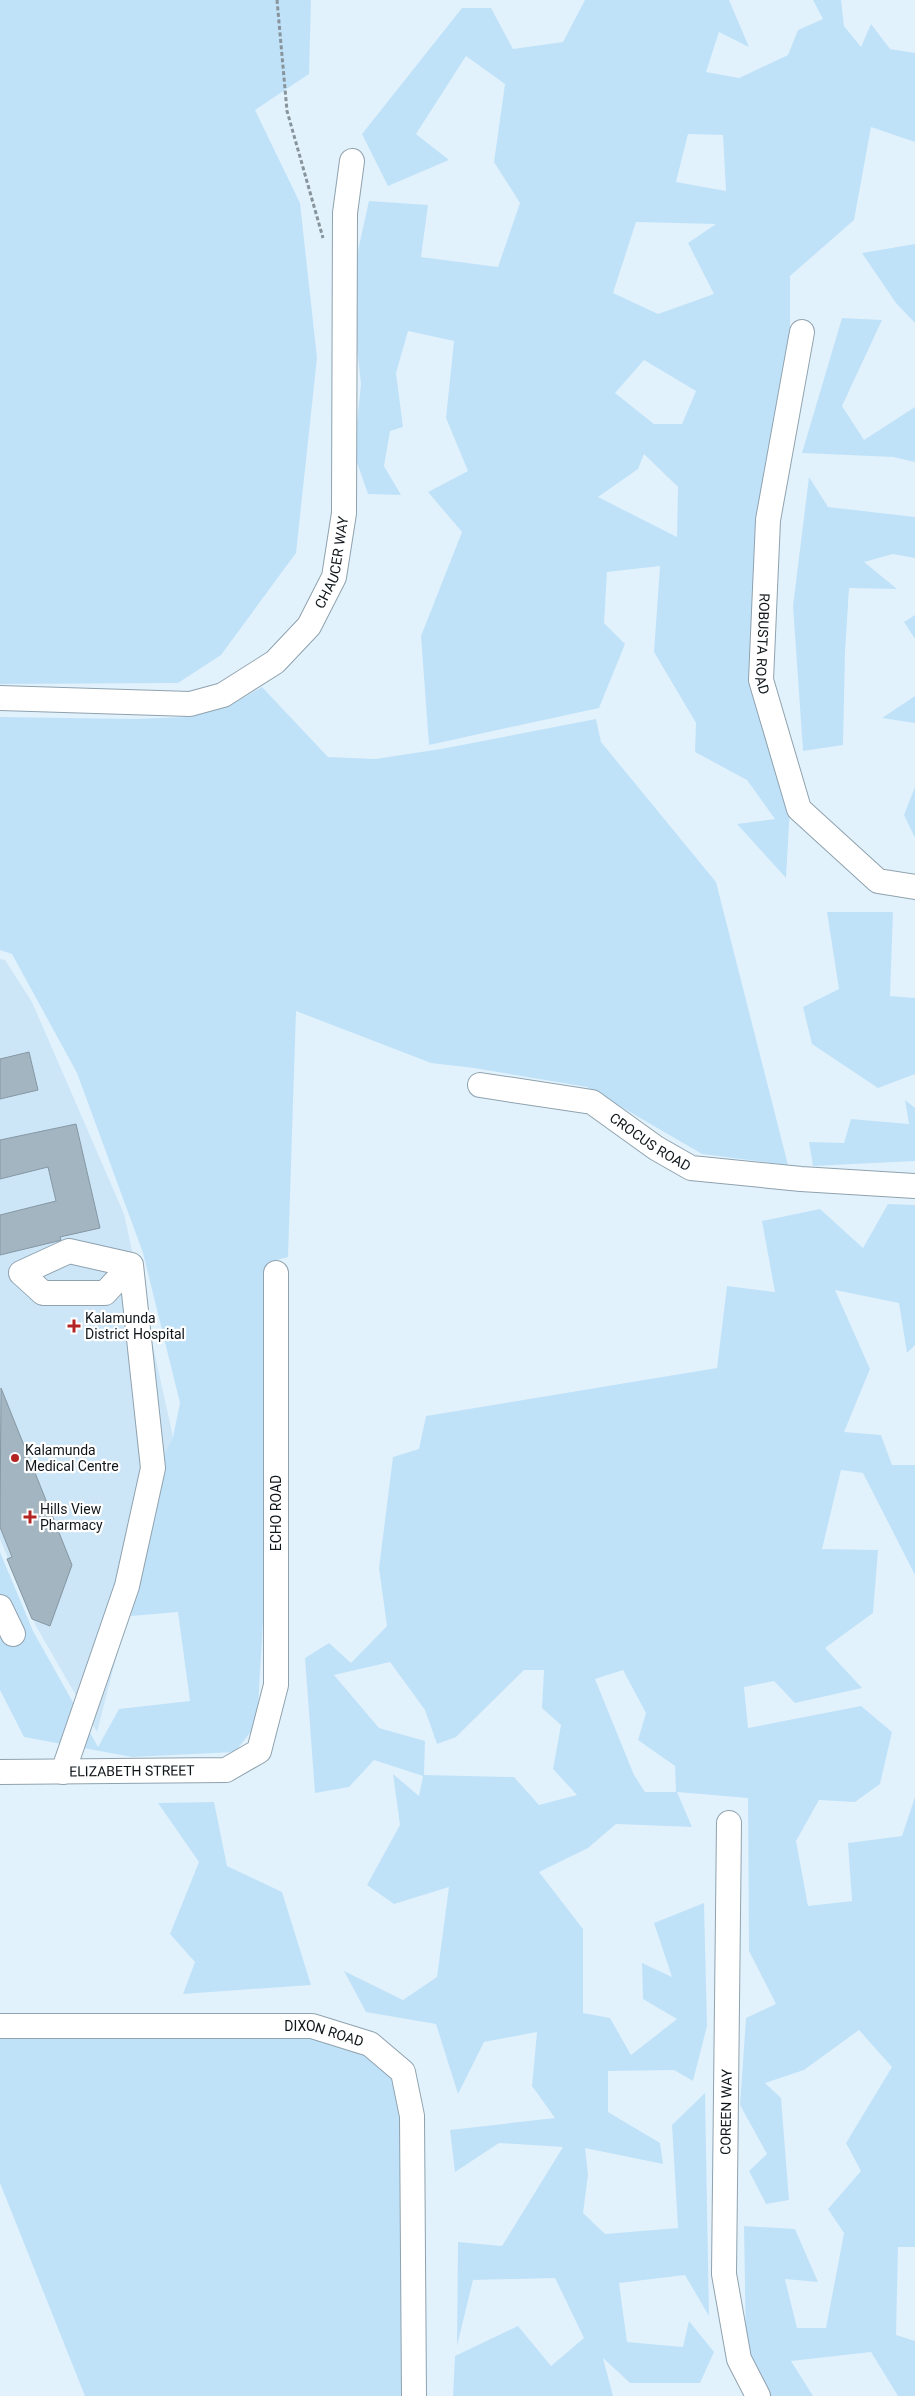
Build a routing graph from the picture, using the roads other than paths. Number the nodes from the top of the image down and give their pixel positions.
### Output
1 (352, 161) dead end
2 (802, 332) dead end
3 (0, 698) edge
4 (915, 886) edge
5 (480, 1085) dead end
6 (915, 1186) edge
7 (131, 1265) dead end
8 (276, 1273) dead end
9 (0, 1606) edge
10 (13, 1634) dead end
11 (259, 1751) joint
12 (0, 1772) edge
13 (63, 1772) junction
14 (729, 1823) dead end
15 (0, 2026) edge
16 (414, 2396) edge
17 (758, 2396) edge

1 - 3 street, CHAUCER WAY
2 - 4 street, ROBUSTA ROAD
5 - 6 street, CROCUS ROAD
7 - 13 street
8 - 11 street, ECHO ROAD
9 - 10 street
11 - 13 street, ELIZABETH STREET
12 - 13 street, ELIZABETH STREET
14 - 17 street, COREEN WAY
15 - 16 street, DIXON ROAD

